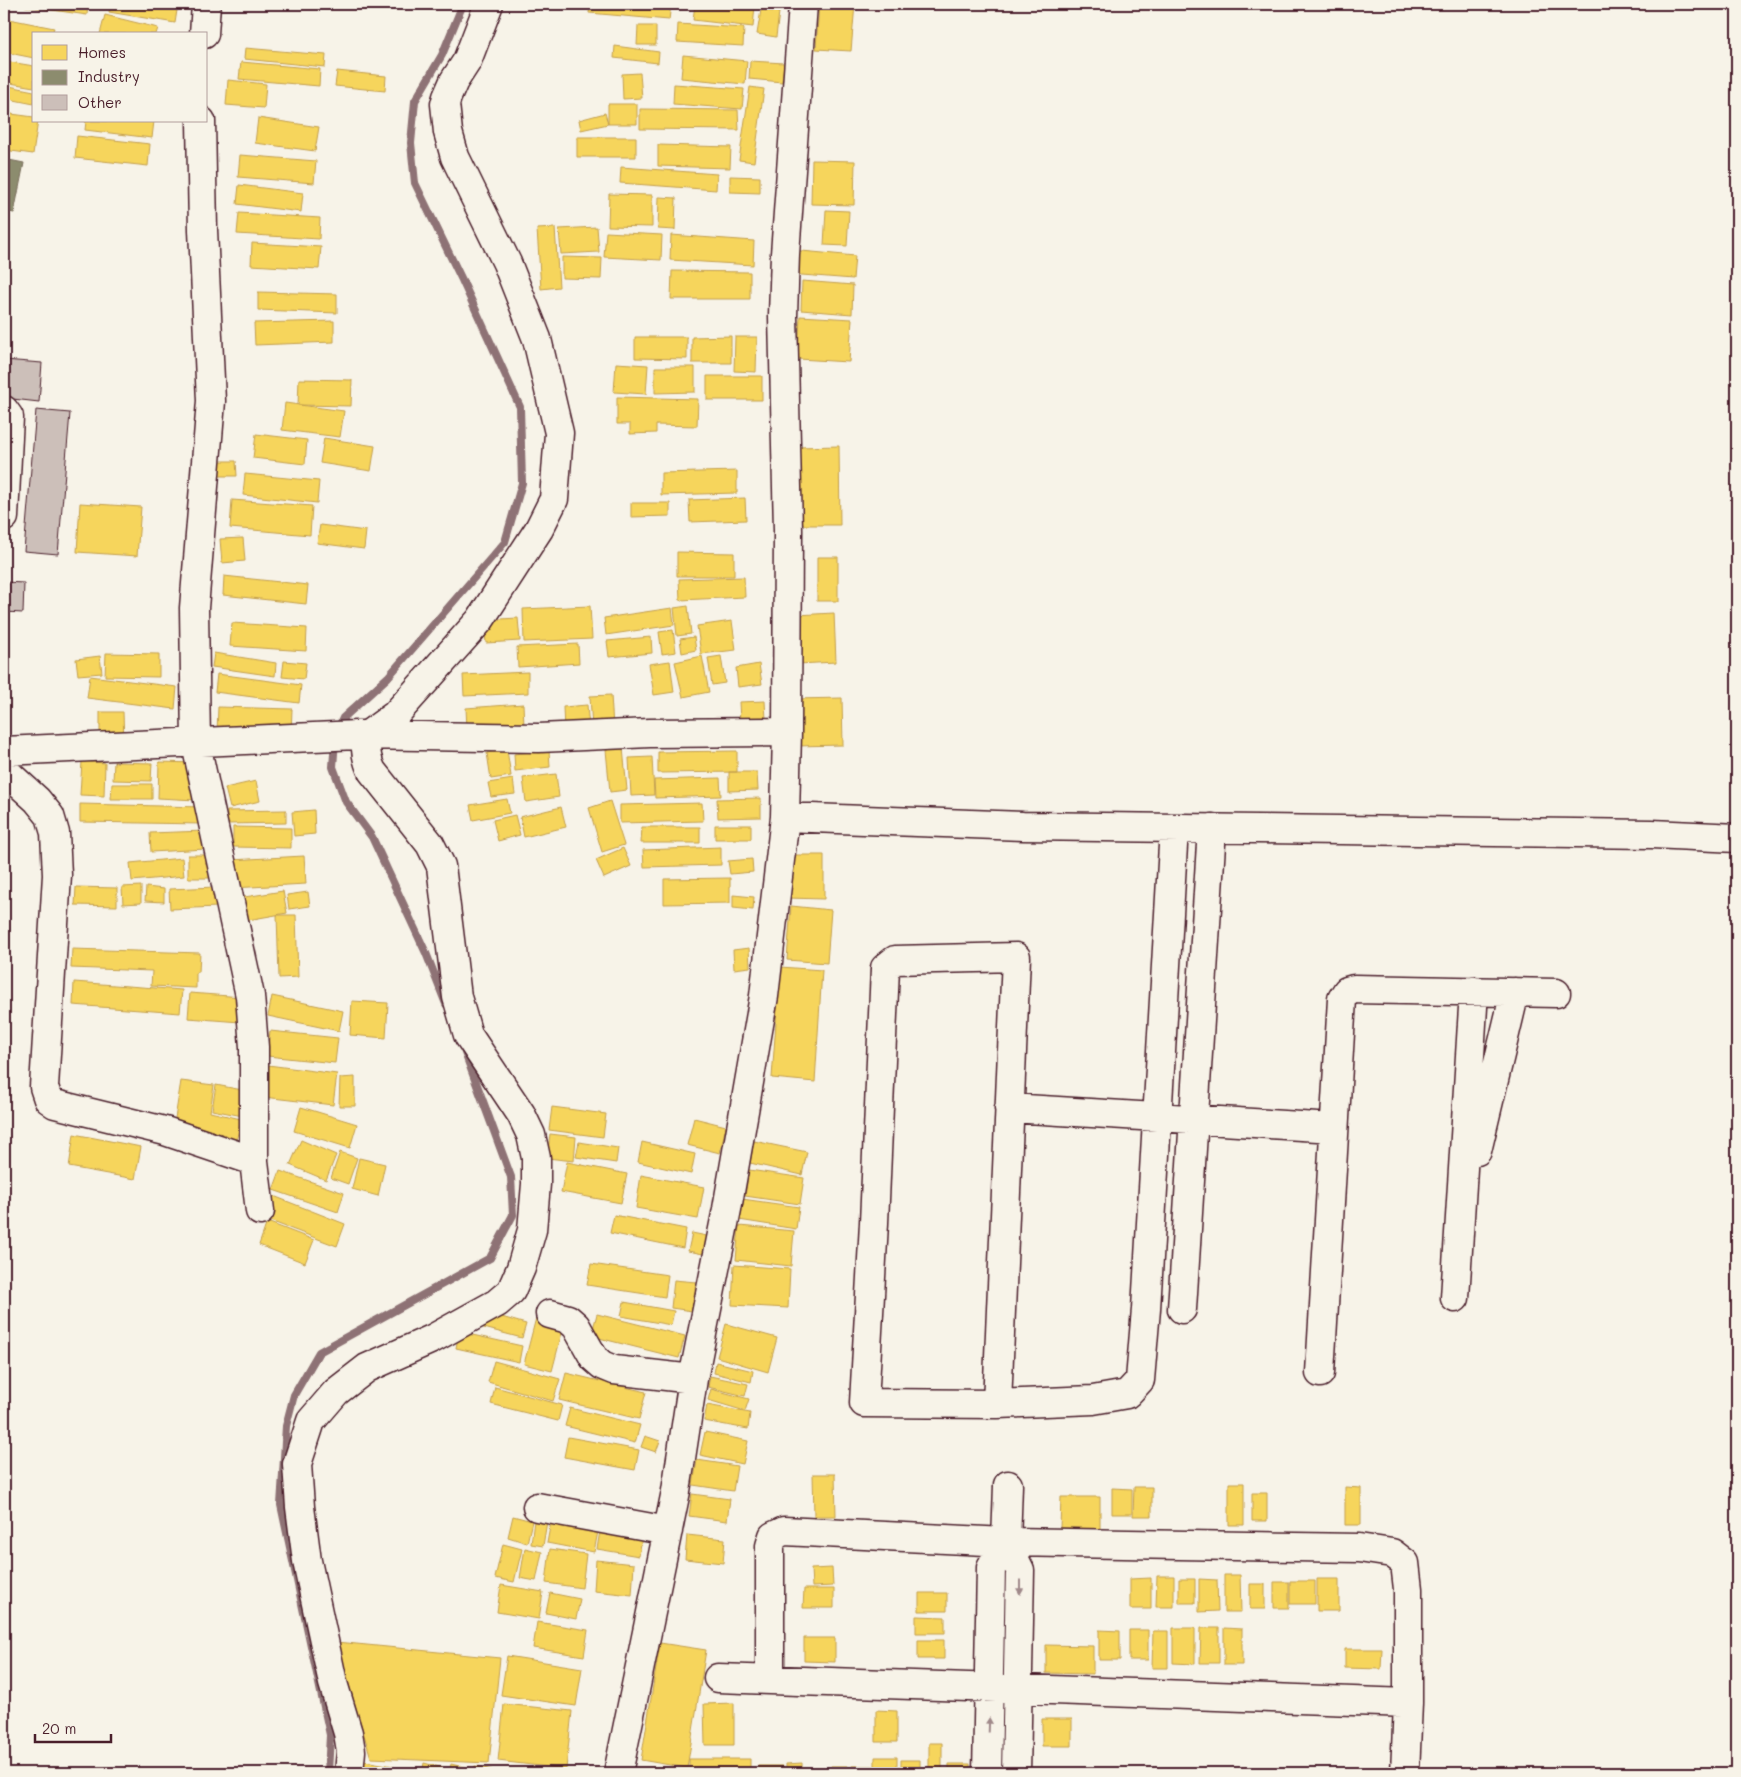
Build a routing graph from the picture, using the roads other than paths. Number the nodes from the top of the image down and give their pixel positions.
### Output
1 (206, 4) edge
2 (489, 4) edge
3 (803, 4) edge
4 (204, 32) edge
5 (201, 122) edge
6 (4, 410) edge
7 (4, 517) edge
8 (787, 732) junction
9 (362, 736) junction
10 (196, 744) junction
11 (4, 751) edge
12 (4, 770) edge
13 (785, 817) junction
14 (1174, 828) junction
15 (1212, 828) junction
16 (1737, 838) edge
17 (1474, 991) junction
18 (1515, 992) junction
19 (1556, 993) dead end
20 (1009, 1108) junction
21 (1157, 1117) junction
22 (1194, 1119) junction
23 (1334, 1128) junction
24 (254, 1161) junction
25 (260, 1211) dead end
26 (1460, 1223) junction
27 (1455, 1298) dead end
28 (1182, 1309) dead end
29 (550, 1314) dead end
30 (1320, 1373) dead end
31 (693, 1378) junction
32 (997, 1404) junction
33 (1008, 1485) dead end
34 (537, 1507) dead end
35 (668, 1530) junction
36 (1006, 1542) junction
37 (718, 1678) dead end
38 (770, 1680) junction
39 (990, 1688) junction
40 (1019, 1689) junction
41 (1408, 1703) junction
42 (349, 1773) edge
43 (618, 1773) edge
44 (987, 1773) edge
45 (1016, 1773) edge
46 (1405, 1773) edge

1 - 4 street
2 - 9 street
3 - 8 street
5 - 10 street
6 - 7 street
8 - 9 street
8 - 13 street
9 - 10 street
9 - 42 street
10 - 11 street
10 - 24 street
12 - 24 street
13 - 14 street
13 - 31 street
14 - 15 street
14 - 21 street
15 - 16 street
15 - 22 street
17 - 18 street
17 - 23 street
17 - 26 street
18 - 19 street
18 - 26 street
20 - 21 street
20 - 32 street
20 - 32 street
21 - 22 street
21 - 32 street
22 - 23 street
22 - 28 street
23 - 30 street
24 - 25 street
26 - 27 street
29 - 31 street
31 - 35 street
33 - 36 street
34 - 35 street
35 - 43 street
36 - 38 street
36 - 39 street
36 -> 40 street
36 - 41 street
37 - 38 street
38 - 39 street
39 - 40 street
44 -> 39 street
40 - 41 street
40 - 45 street
41 - 46 street

